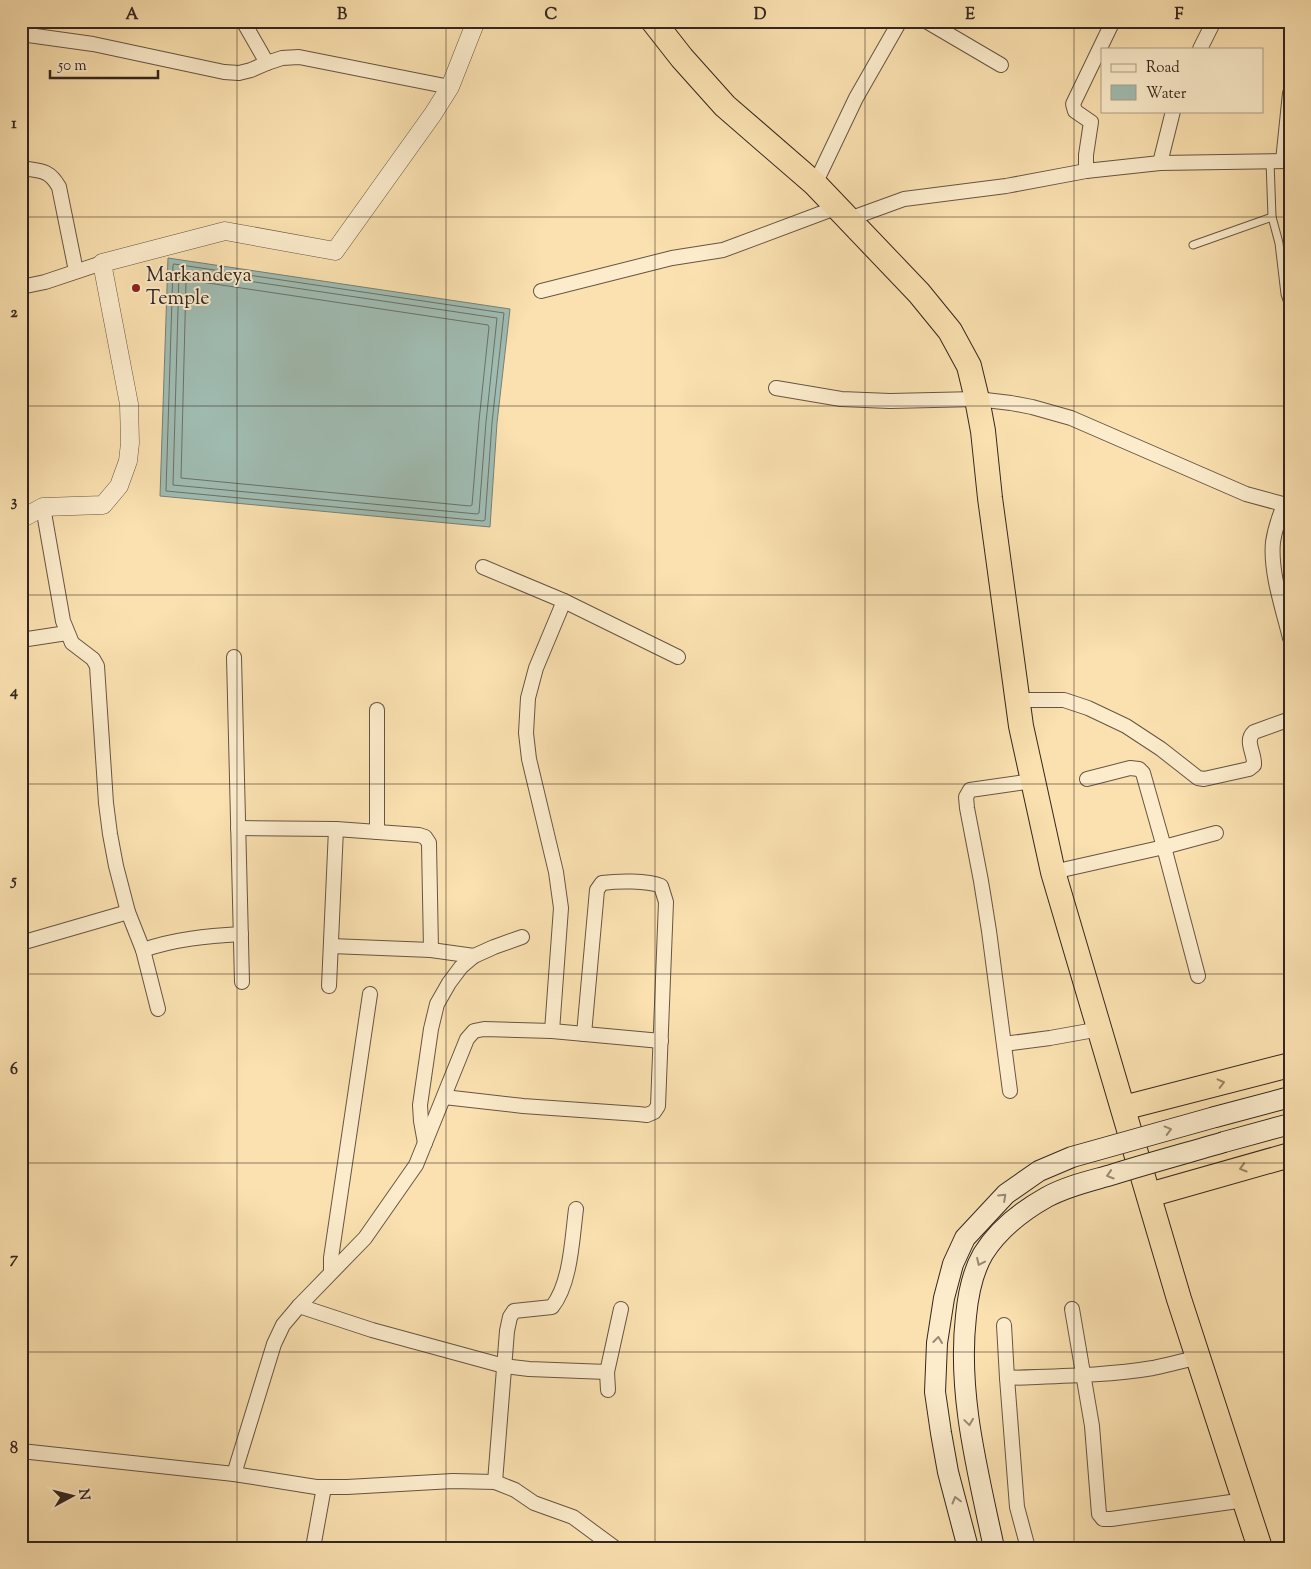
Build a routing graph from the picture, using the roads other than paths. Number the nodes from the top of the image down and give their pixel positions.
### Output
1 (243, 21) edge
2 (476, 21) edge
3 (653, 21) edge
4 (900, 21) edge
5 (926, 21) edge
6 (1113, 21) edge
7 (1214, 21) edge
8 (21, 34) edge
9 (1200, 48) edge
10 (267, 63) junction
11 (1001, 65) dead end
12 (450, 87) junction
13 (1290, 93) edge
14 (1173, 112) edge
15 (1281, 161) edge
16 (1160, 163) junction
17 (21, 168) edge
18 (1086, 171) junction
19 (815, 184) junction
20 (843, 213) junction
21 (1272, 217) junction
22 (1192, 245) dead end
23 (102, 262) junction
24 (76, 271) junction
25 (21, 287) edge
26 (541, 291) dead end
27 (1290, 309) edge
28 (776, 388) dead end
29 (978, 399) junction
30 (1287, 505) edge
31 (43, 507) junction
32 (21, 519) edge
33 (483, 567) dead end
34 (564, 601) junction
35 (67, 633) junction
36 (1290, 638) edge
37 (21, 640) edge
38 (234, 657) dead end
39 (678, 657) dead end
40 (1018, 700) junction
41 (377, 710) dead end
42 (1290, 720) edge
43 (1087, 779) dead end
44 (1033, 781) junction
45 (238, 828) junction
46 (336, 829) junction
47 (377, 832) junction
48 (1216, 833) dead end
49 (1164, 847) junction
50 (1053, 872) junction
51 (128, 912) junction
52 (241, 934) junction
53 (522, 937) dead end
54 (21, 943) edge
55 (331, 946) junction
56 (143, 950) junction
57 (431, 950) junction
58 (474, 956) junction
59 (1198, 976) dead end
60 (242, 982) dead end
61 (329, 986) dead end
62 (370, 994) dead end
63 (158, 1009) dead end
64 (1100, 1029) junction
65 (552, 1031) junction
66 (584, 1034) junction
67 (662, 1041) junction
68 (1004, 1044) junction
69 (1290, 1065) edge
70 (1010, 1091) dead end
71 (444, 1097) junction
72 (1290, 1097) edge
73 (1123, 1108) junction
74 (1290, 1124) edge
75 (425, 1143) junction
76 (1290, 1155) edge
77 (1149, 1195) junction
78 (576, 1210) dead end
79 (331, 1272) junction
80 (299, 1306) junction
81 (620, 1309) dead end
82 (1072, 1309) dead end
83 (1004, 1325) dead end
84 (1198, 1357) junction
85 (504, 1366) junction
86 (608, 1372) junction
87 (1083, 1375) junction
88 (1007, 1378) junction
89 (608, 1390) dead end
90 (21, 1451) edge
91 (234, 1474) junction
92 (495, 1482) junction
93 (324, 1487) junction
94 (1245, 1500) junction
95 (313, 1548) edge
96 (615, 1548) edge
97 (968, 1548) edge
98 (994, 1548) edge
99 (1028, 1548) edge
100 (1260, 1548) edge

1 - 10 street
2 - 12 street
3 - 19 highway
4 - 19 street
5 - 11 street
6 - 18 street
7 - 9 street
8 - 10 street
10 - 12 street
12 - 23 street
13 - 15 street
14 - 16 street
15 - 16 street
15 - 21 lane
16 - 18 street
17 - 24 street
18 - 20 street
19 - 20 highway
20 - 26 street
20 - 29 highway
21 - 22 lane
21 - 27 lane
23 - 24 street
23 - 31 street
24 - 25 street
28 - 29 street
29 - 30 street
29 - 40 highway
30 - 36 street
31 - 32 street
31 - 35 street
33 - 34 street
34 - 39 street
34 - 65 street
35 - 37 street
35 - 51 street
38 - 45 street
40 - 42 street
40 - 44 highway
41 - 47 street
43 - 49 street
44 - 50 highway
44 - 68 street
45 - 46 street
45 - 52 street
46 - 47 street
46 - 55 street
47 - 57 street
48 - 49 street
49 - 50 street
49 - 59 street
50 - 64 highway
51 - 54 street
51 - 56 street
52 - 56 street
52 - 60 street
53 - 58 street
55 - 57 street
55 - 61 street
56 - 63 street
57 - 58 street
58 - 75 street
62 - 79 street
64 - 68 street
64 - 73 highway
65 - 66 street
65 - 71 street
66 - 67 street
66 - 67 street
67 - 71 street
68 - 70 street
73 -> 69 highway
71 - 75 street
97 -> 72 main road, bridge
73 - 77 highway
74 -> 98 main road, bridge
75 - 79 street
76 -> 77 highway
77 - 84 highway
78 - 85 street
79 - 80 street
80 - 85 street
80 - 91 street
81 - 86 street
82 - 87 street
83 - 88 street
84 - 87 street
84 - 94 highway
85 - 86 street
85 - 92 street
86 - 89 street
87 - 88 street
87 - 94 street
88 - 99 street
90 - 91 street
91 - 93 street
92 - 93 street
92 - 96 street
93 - 95 street
94 - 100 highway

